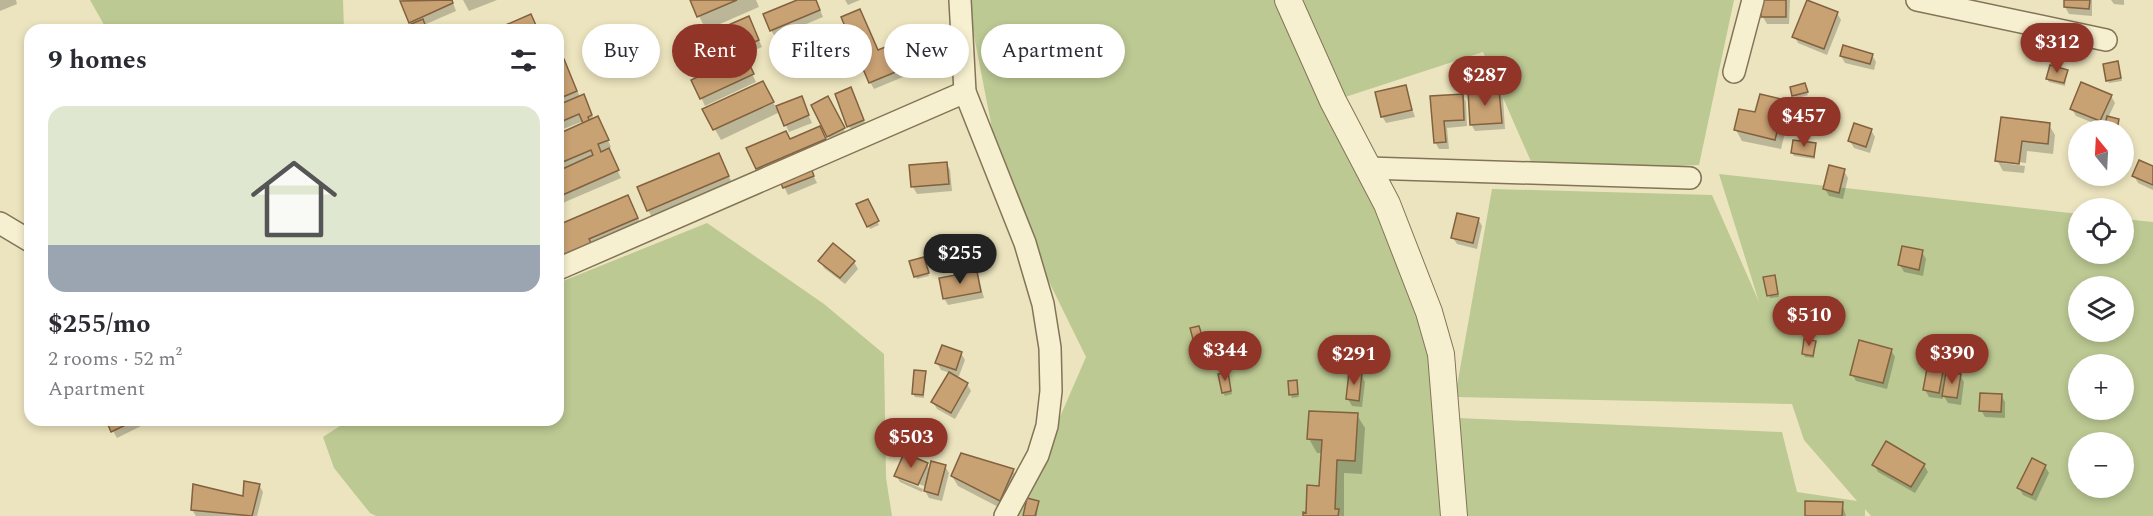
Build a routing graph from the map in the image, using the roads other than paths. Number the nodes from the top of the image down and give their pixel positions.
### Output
1 (960, 0) edge
2 (1288, 0) edge
3 (1754, 0) edge
4 (1917, 0) edge
5 (2106, 40) dead end
6 (1734, 72) dead end
7 (965, 92) junction
8 (1368, 168) junction
9 (1690, 178) dead end
10 (0, 223) edge
11 (24, 237) edge
12 (564, 266) edge
13 (1005, 516) edge
14 (1454, 516) edge

1 - 7 street
2 - 8 street
3 - 6 street
4 - 5 street
7 - 12 street
7 - 13 street
8 - 9 street
8 - 14 street
10 - 11 street

